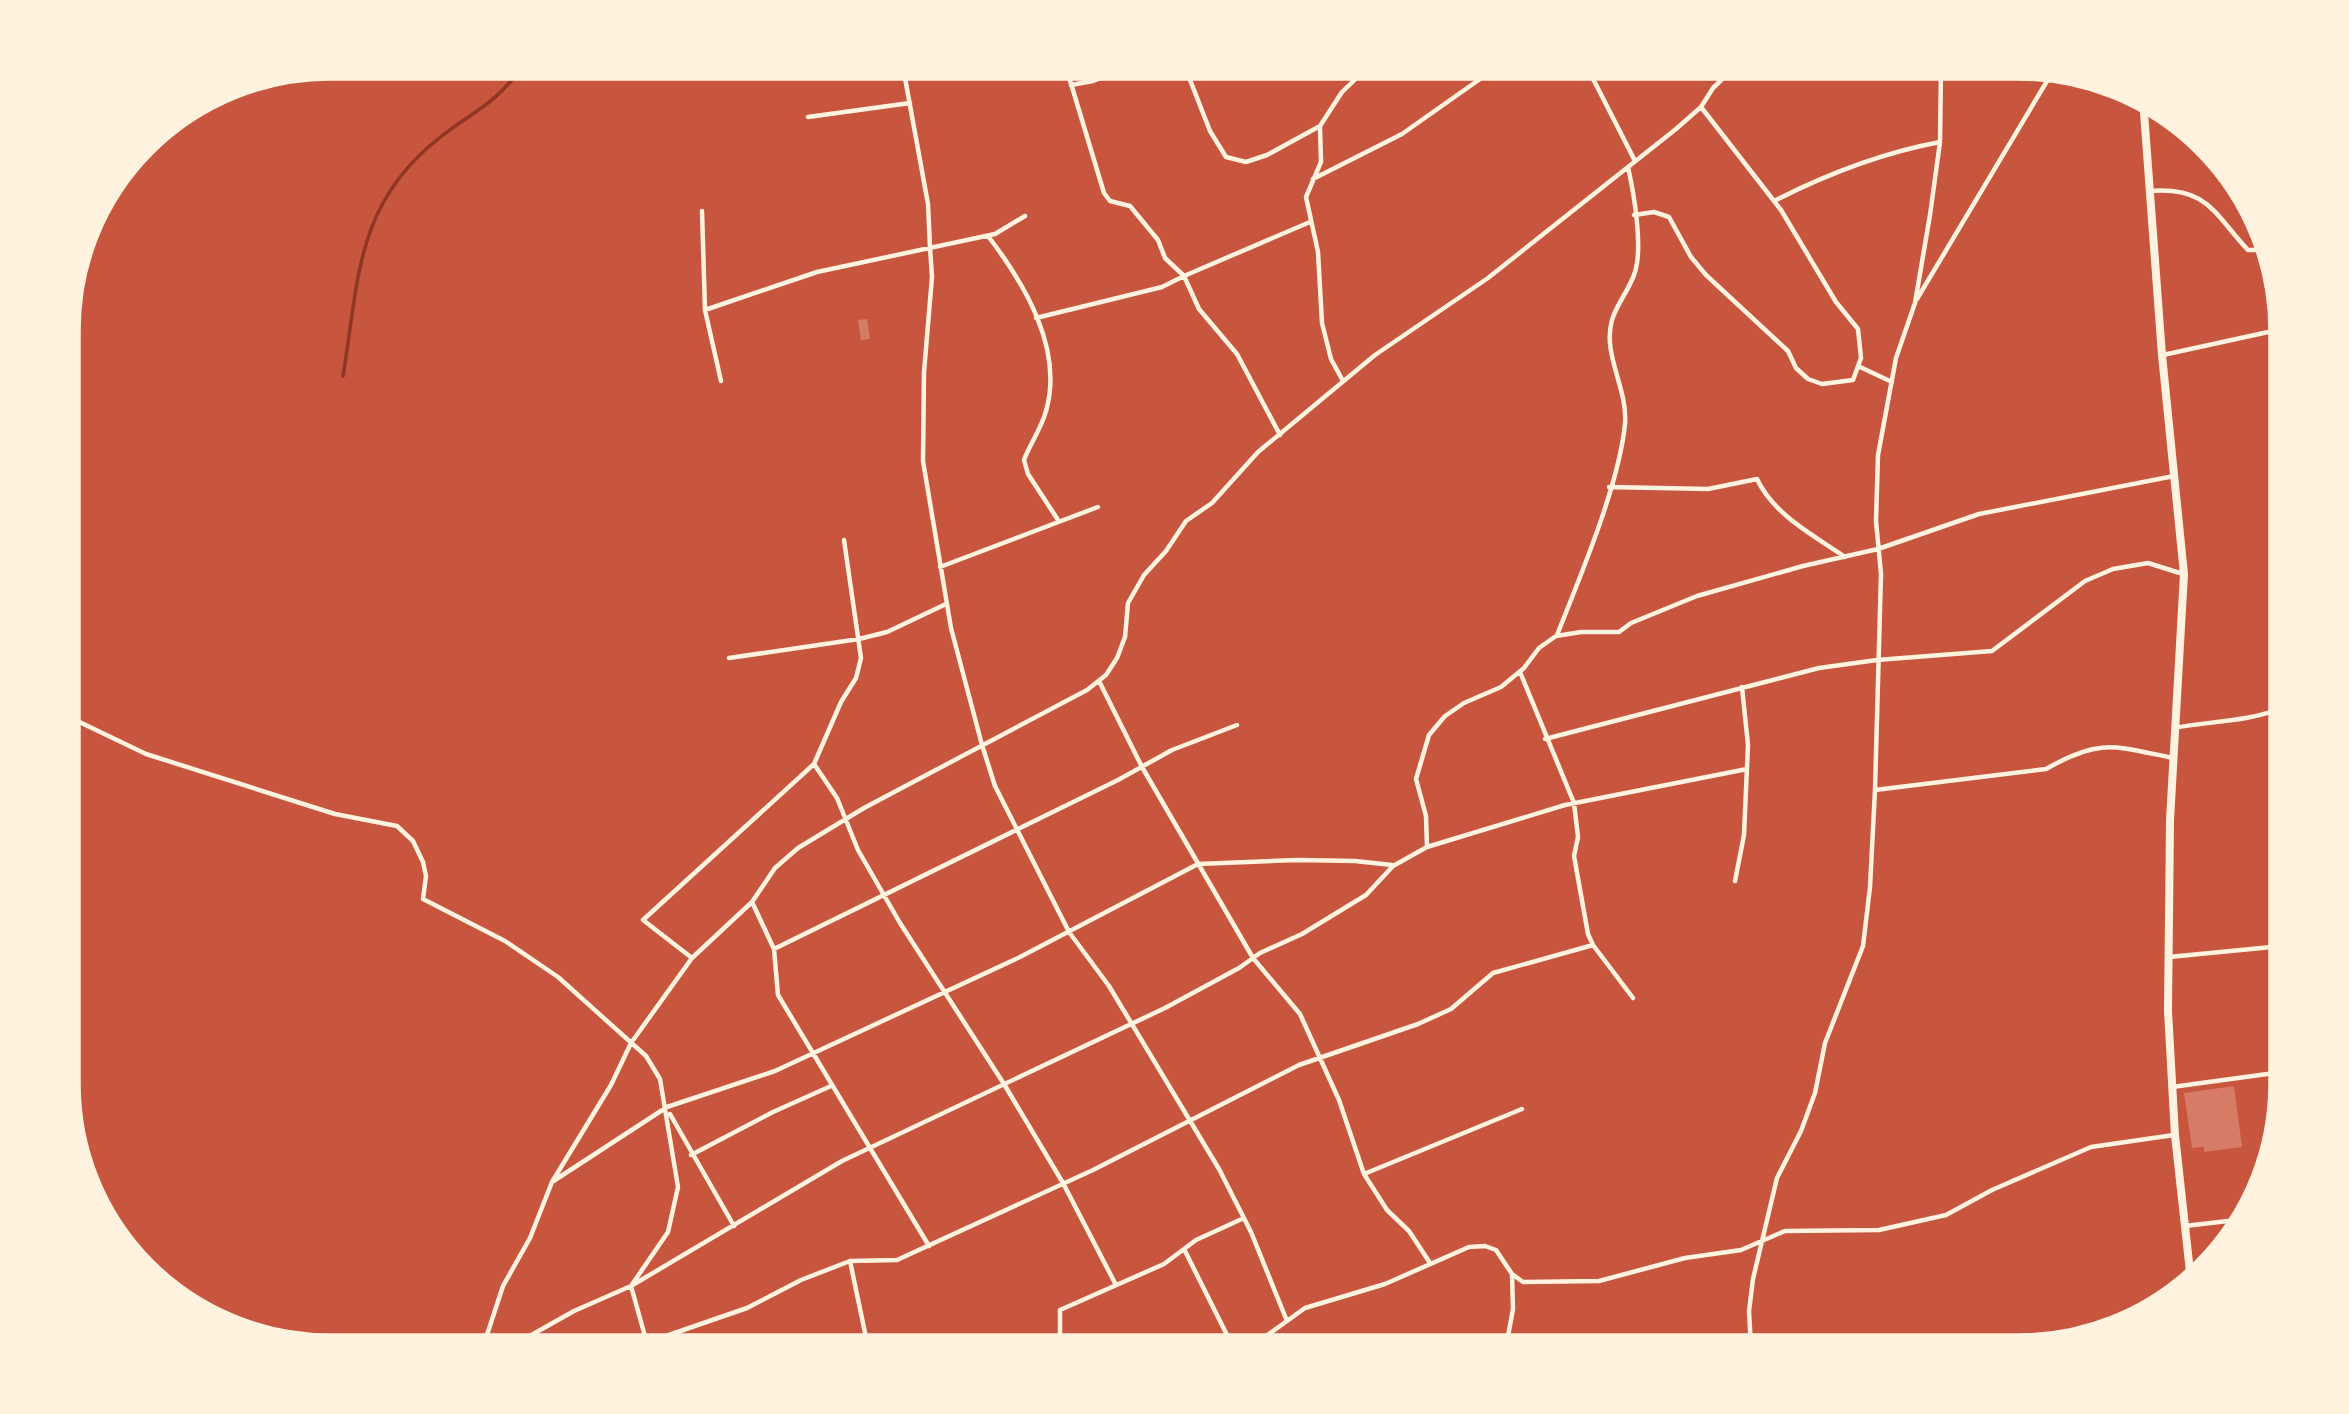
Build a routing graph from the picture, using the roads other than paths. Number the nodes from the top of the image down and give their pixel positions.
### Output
1 (905, 79) edge
2 (1069, 79) edge
3 (1098, 79) edge
4 (1190, 79) edge
5 (1355, 79) edge
6 (1479, 79) edge
7 (1594, 79) edge
8 (1721, 79) edge
9 (1941, 79) edge
10 (2047, 80) edge
11 (1071, 85) junction
12 (910, 103) junction
13 (1701, 107) junction
14 (2144, 111) edge
15 (808, 117) dead end
16 (1320, 125) junction
17 (1940, 142) junction
18 (1635, 161) junction
19 (1628, 167) junction
20 (1312, 179) junction
21 (2149, 191) junction
22 (1774, 201) junction
23 (702, 211) dead end
24 (1634, 215) junction
25 (1024, 216) dead end
26 (1310, 222) junction
27 (988, 236) junction
28 (930, 247) junction
29 (2257, 250) edge
30 (1184, 276) junction
31 (1915, 303) junction
32 (705, 310) junction
33 (1036, 318) junction
34 (2270, 332) edge
35 (2162, 355) junction
36 (1858, 366) junction
37 (721, 381) dead end
38 (1343, 381) junction
39 (1892, 382) junction
40 (1280, 435) junction
41 (2175, 476) junction
42 (1609, 487) junction
43 (1098, 507) dead end
44 (1058, 520) junction
45 (844, 540) dead end
46 (1878, 550) junction
47 (1844, 557) junction
48 (940, 567) junction
49 (2184, 574) junction
50 (946, 604) junction
51 (1556, 636) junction
52 (859, 639) junction
53 (729, 658) dead end
54 (1877, 660) junction
55 (1520, 672) junction
56 (1099, 681) junction
57 (1742, 687) junction
58 (2270, 712) edge
59 (79, 722) edge
60 (1237, 725) dead end
61 (2173, 729) junction
62 (1545, 739) junction
63 (982, 746) junction
64 (2173, 758) junction
65 (814, 764) junction
66 (1142, 767) junction
67 (1747, 769) junction
68 (1875, 790) junction
69 (1574, 803) junction
70 (845, 820) junction
71 (1016, 829) junction
72 (1427, 847) junction
73 (1198, 864) junction
74 (1393, 866) junction
75 (1735, 881) dead end
76 (884, 895) junction
77 (751, 902) junction
78 (1069, 932) junction
79 (1592, 945) junction
80 (2270, 947) edge
81 (774, 949) junction
82 (692, 958) junction
83 (1253, 958) junction
84 (2168, 958) junction
85 (944, 992) junction
86 (1633, 998) dead end
87 (1131, 1024) junction
88 (631, 1043) junction
89 (810, 1054) junction
90 (1321, 1057) junction
91 (2270, 1074) edge
92 (1004, 1084) junction
93 (831, 1086) junction
94 (2171, 1087) junction
95 (667, 1107) junction
96 (1522, 1109) dead end
97 (1192, 1120) junction
98 (2175, 1135) junction
99 (871, 1148) junction
100 (691, 1155) junction
101 (1364, 1174) junction
102 (552, 1182) junction
103 (1063, 1183) junction
104 (1244, 1218) junction
105 (2230, 1221) edge
106 (734, 1226) junction
107 (2184, 1226) junction
108 (1763, 1242) junction
109 (929, 1246) junction
110 (1184, 1249) junction
111 (850, 1261) junction
112 (1430, 1263) junction
113 (2189, 1269) edge
114 (1512, 1274) junction
115 (1116, 1285) junction
116 (631, 1286) junction
117 (1287, 1321) junction
118 (487, 1335) edge
119 (532, 1335) edge
120 (644, 1335) edge
121 (674, 1335) edge
122 (865, 1335) edge
123 (1060, 1335) edge
124 (1227, 1335) edge
125 (1268, 1335) edge
126 (1508, 1335) edge
127 (1750, 1335) edge

1 - 12 street
2 - 11 street
3 - 11 street
4 - 16 street
5 - 16 street
6 - 20 street
7 - 18 street
8 - 13 street
9 - 17 street
10 - 31 street
11 - 30 street
12 - 15 street
12 - 28 street
13 - 18 street
13 - 22 street
14 - 21 highway
16 - 20 street
17 - 22 street
17 - 31 street
18 - 19 street
19 - 24 street
19 - 38 street
20 - 26 street
21 - 29 street
21 - 35 highway
22 - 36 street
23 - 32 street
24 - 36 street
24 - 42 street
25 - 27 street
26 - 30 street
26 - 38 street
27 - 28 street
27 - 33 street
28 - 32 street
28 - 48 street
30 - 33 street
30 - 40 street
31 - 39 street
32 - 37 street
33 - 44 street
34 - 35 street
35 - 41 highway
36 - 39 street
38 - 40 street
39 - 46 street
40 - 56 street
41 - 46 street
41 - 49 highway
42 - 47 street
42 - 51 street
43 - 44 street
44 - 48 street
45 - 52 street
46 - 47 street
46 - 54 street
47 - 51 street
48 - 50 street
49 - 54 street
49 - 61 highway
50 - 52 street
50 - 63 street
51 - 55 street
52 - 53 street
52 - 65 street
54 - 57 street
54 - 68 street
55 - 62 street
55 - 72 street
56 - 63 street
56 - 66 street
57 - 62 street
57 - 67 street
58 - 61 street
59 - 88 street
60 - 66 street
61 - 64 highway
62 - 69 street
63 - 70 street
63 - 71 street
64 - 68 street
64 - 84 highway
65 - 70 street
65 - 82 street
66 - 71 street
66 - 73 street
67 - 69 street
67 - 75 street
68 - 108 street
69 - 72 street
69 - 79 street
70 - 76 street
70 - 77 street
71 - 76 street
71 - 78 street
72 - 74 street
73 - 74 street
73 - 78 street
73 - 83 street
74 - 83 street
76 - 81 street
76 - 85 street
77 - 81 street
77 - 82 street
78 - 85 street
78 - 87 street
79 - 86 street
79 - 90 street
80 - 84 street
81 - 89 street
82 - 88 street
83 - 87 street
83 - 90 street
84 - 94 highway
85 - 89 street
85 - 92 street
87 - 92 street
87 - 97 street
88 - 95 street
88 - 102 street
89 - 93 street
89 - 95 street
90 - 97 street
90 - 101 street
91 - 94 street
92 - 99 street
92 - 103 street
93 - 99 street
93 - 100 street
94 - 98 highway
95 - 100 street
95 - 102 street
95 - 116 street
96 - 101 street
97 - 103 street
97 - 104 street
98 - 107 highway
98 - 108 street
99 - 106 street
99 - 109 street
100 - 106 street
101 - 112 street
102 - 118 street
103 - 109 street
103 - 115 street
104 - 110 street
104 - 117 street
105 - 107 street
106 - 116 street
107 - 113 highway
108 - 114 street
108 - 127 street
109 - 111 street
110 - 115 street
110 - 124 street
111 - 121 street
111 - 122 street
112 - 114 street
112 - 117 street
114 - 126 street
115 - 123 street
116 - 119 street
116 - 120 street
117 - 125 street

